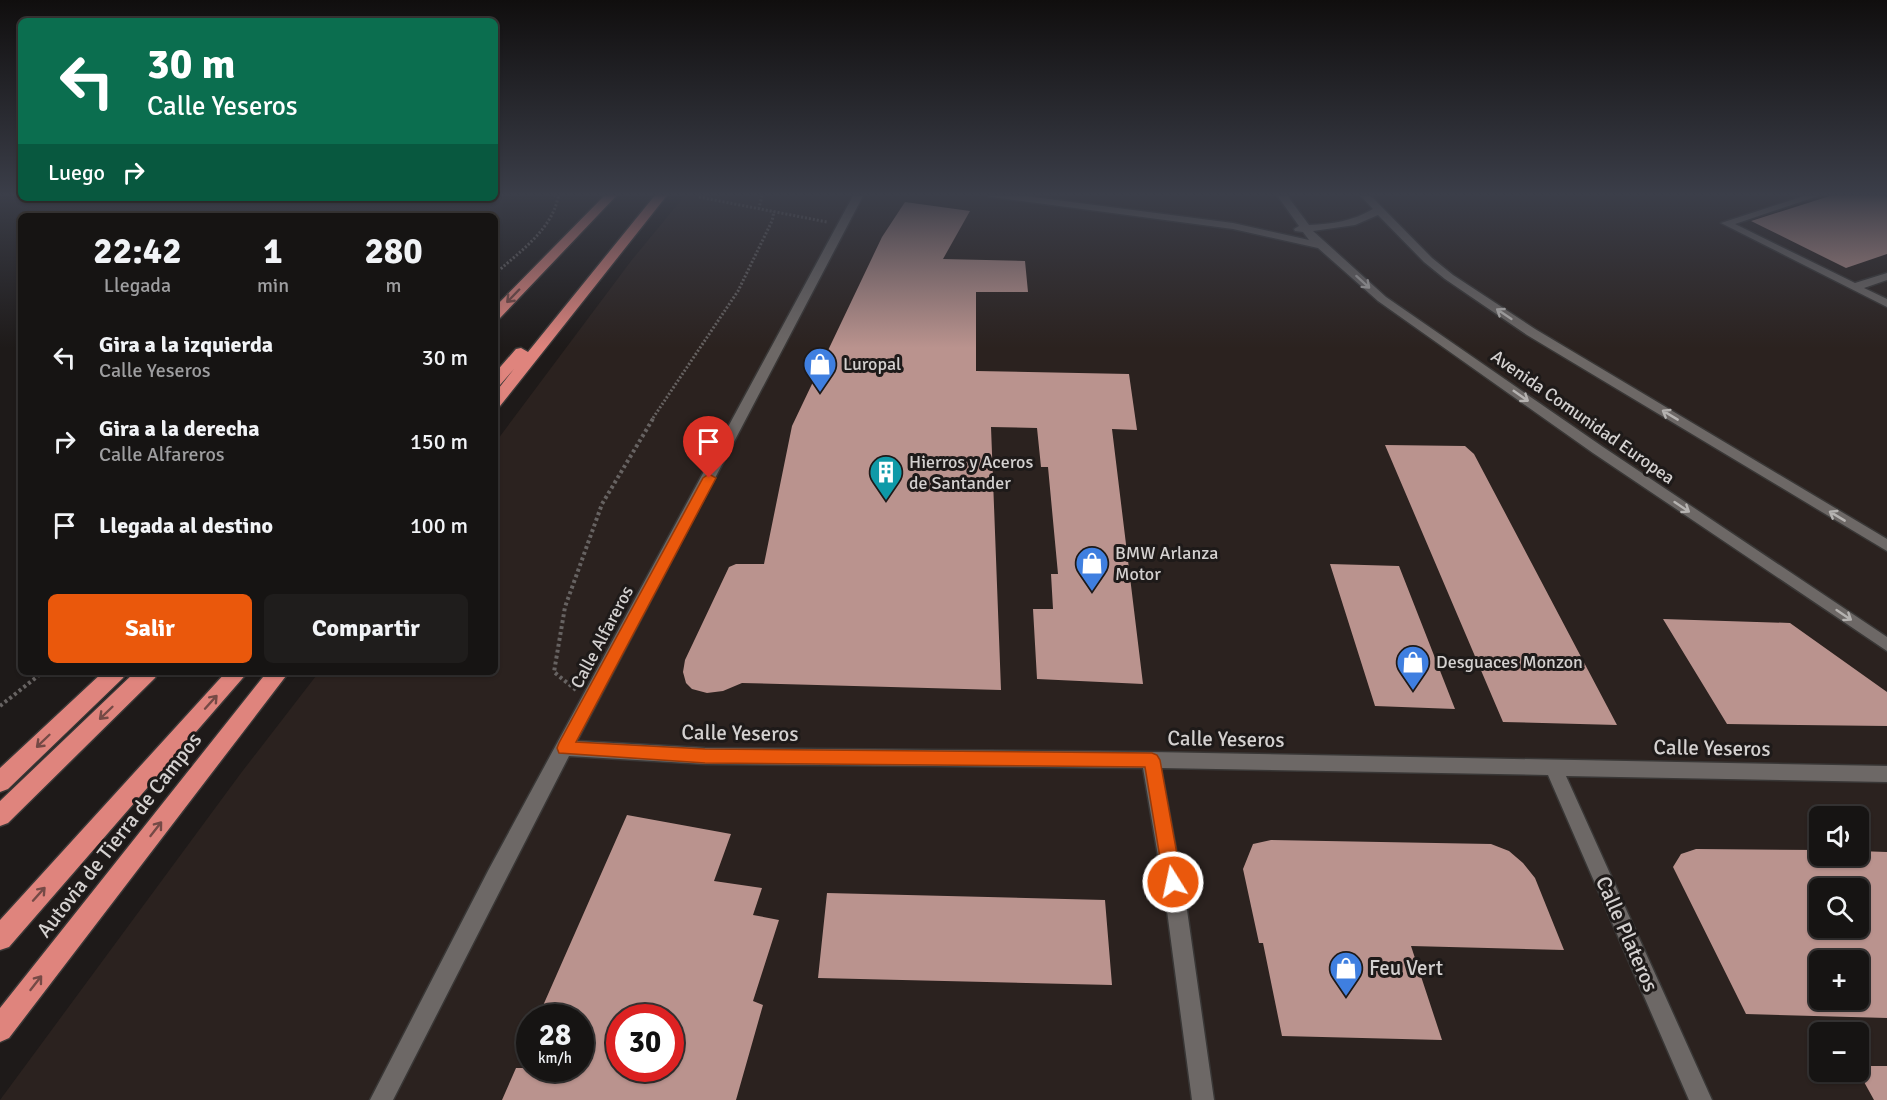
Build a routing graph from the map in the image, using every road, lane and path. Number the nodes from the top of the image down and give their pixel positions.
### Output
1 (525, 245) edge
2 (562, 245) edge
3 (616, 245) edge
4 (620, 245) edge
5 (760, 245) edge
6 (832, 245) edge
7 (1320, 245) edge
8 (1414, 245) edge
9 (1771, 245) edge
10 (1323, 246) joint
11 (498, 271) edge
12 (1887, 276) edge
13 (1854, 287) junction
14 (1887, 304) edge
15 (498, 312) edge
16 (498, 379) edge
17 (498, 400) edge
18 (1887, 546) edge
19 (1887, 645) edge
20 (39, 675) edge
21 (113, 675) edge
22 (145, 675) edge
23 (235, 675) edge
24 (277, 675) edge
25 (590, 701) junction
26 (0, 706) edge
27 (565, 748) junction
28 (1152, 760) junction
29 (1553, 767) junction
30 (1887, 774) edge
31 (0, 782) edge
32 (0, 816) edge
33 (0, 938) edge
34 (0, 1029) edge
35 (381, 1100) edge
36 (1203, 1100) edge
37 (1701, 1100) edge

1 - 11 path
2 -> 15 highway
3 - 16 highway
4 - 17 highway
5 - 25 path
6 - 25 street, Calle Alfareros
7 - 10 street
18 -> 8 street
9 - 13 street
10 -> 19 street, Avenida Comunidad Europea
12 - 13 street
13 - 14 street
20 - 26 path
21 -> 31 highway
22 -> 32 highway
33 -> 23 highway
34 -> 24 highway, Autovia de Tierra de Campos
25 - 27 street, Calle Alfareros
27 - 28 street, Calle Yeseros
27 - 35 street, Calle Alfareros
28 - 29 street, Calle Yeseros
28 - 36 street
29 - 30 street, Calle Yeseros
29 - 37 street, Calle Plateros

